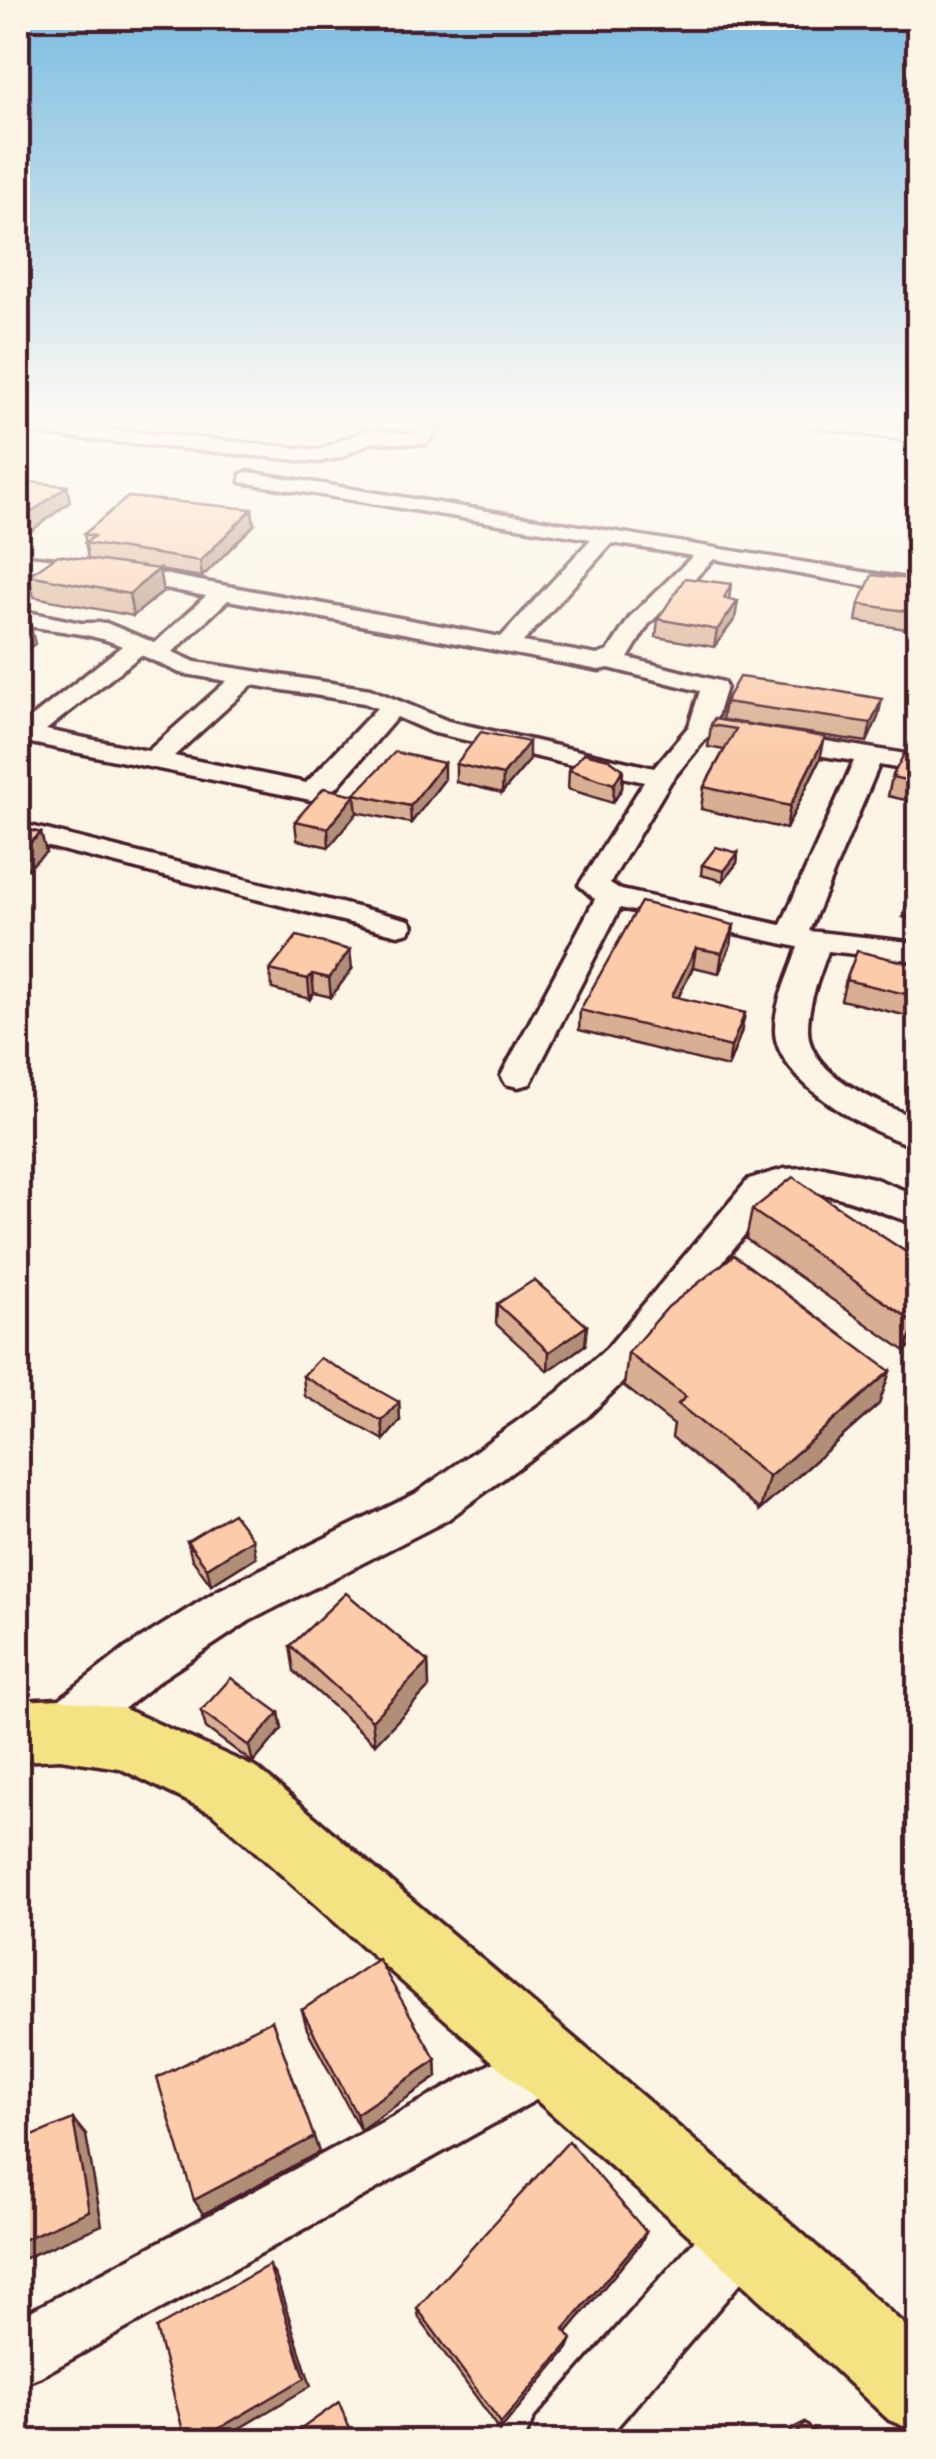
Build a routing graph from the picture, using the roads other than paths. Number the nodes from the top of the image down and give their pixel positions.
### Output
1 (607, 535) joint
2 (709, 552) junction
3 (18, 561) edge
4 (50, 564) junction
5 (18, 588) edge
6 (918, 588) edge
7 (220, 594) junction
8 (18, 617) edge
9 (508, 644) junction
10 (148, 650) junction
11 (611, 661) junction
12 (246, 677) junction
13 (393, 706) junction
14 (701, 728) junction
15 (21, 737) edge
16 (870, 756) junction
17 (154, 761) junction
18 (918, 764) edge
19 (660, 778) junction
20 (18, 831) edge
21 (611, 897) junction
22 (398, 926) dead end
23 (803, 939) junction
24 (918, 952) edge
25 (518, 1076) dead end
26 (918, 1135) edge
27 (918, 1211) edge
28 (39, 1730) edge
29 (548, 2062) junction
30 (743, 2232) junction
31 (18, 2353) edge
32 (918, 2391) edge
33 (560, 2442) edge

1 - 2 street
1 - 9 street
2 - 6 street
2 - 11 street
3 - 4 street
4 - 5 street
4 - 7 street
7 - 9 street
7 - 10 street
8 - 10 street
9 - 11 street
10 - 12 street
10 - 15 street
11 - 14 street
12 - 13 street
12 - 17 street
13 - 17 street
13 - 19 street
14 - 16 street
14 - 19 street
15 - 17 street
16 - 18 street
16 - 23 street
19 - 21 street
20 - 22 street
21 - 23 street
21 - 25 street
23 - 24 street
23 - 26 street
27 - 28 street
28 - 29 main road
29 - 30 main road
29 - 31 street
30 - 32 main road
30 - 33 street

